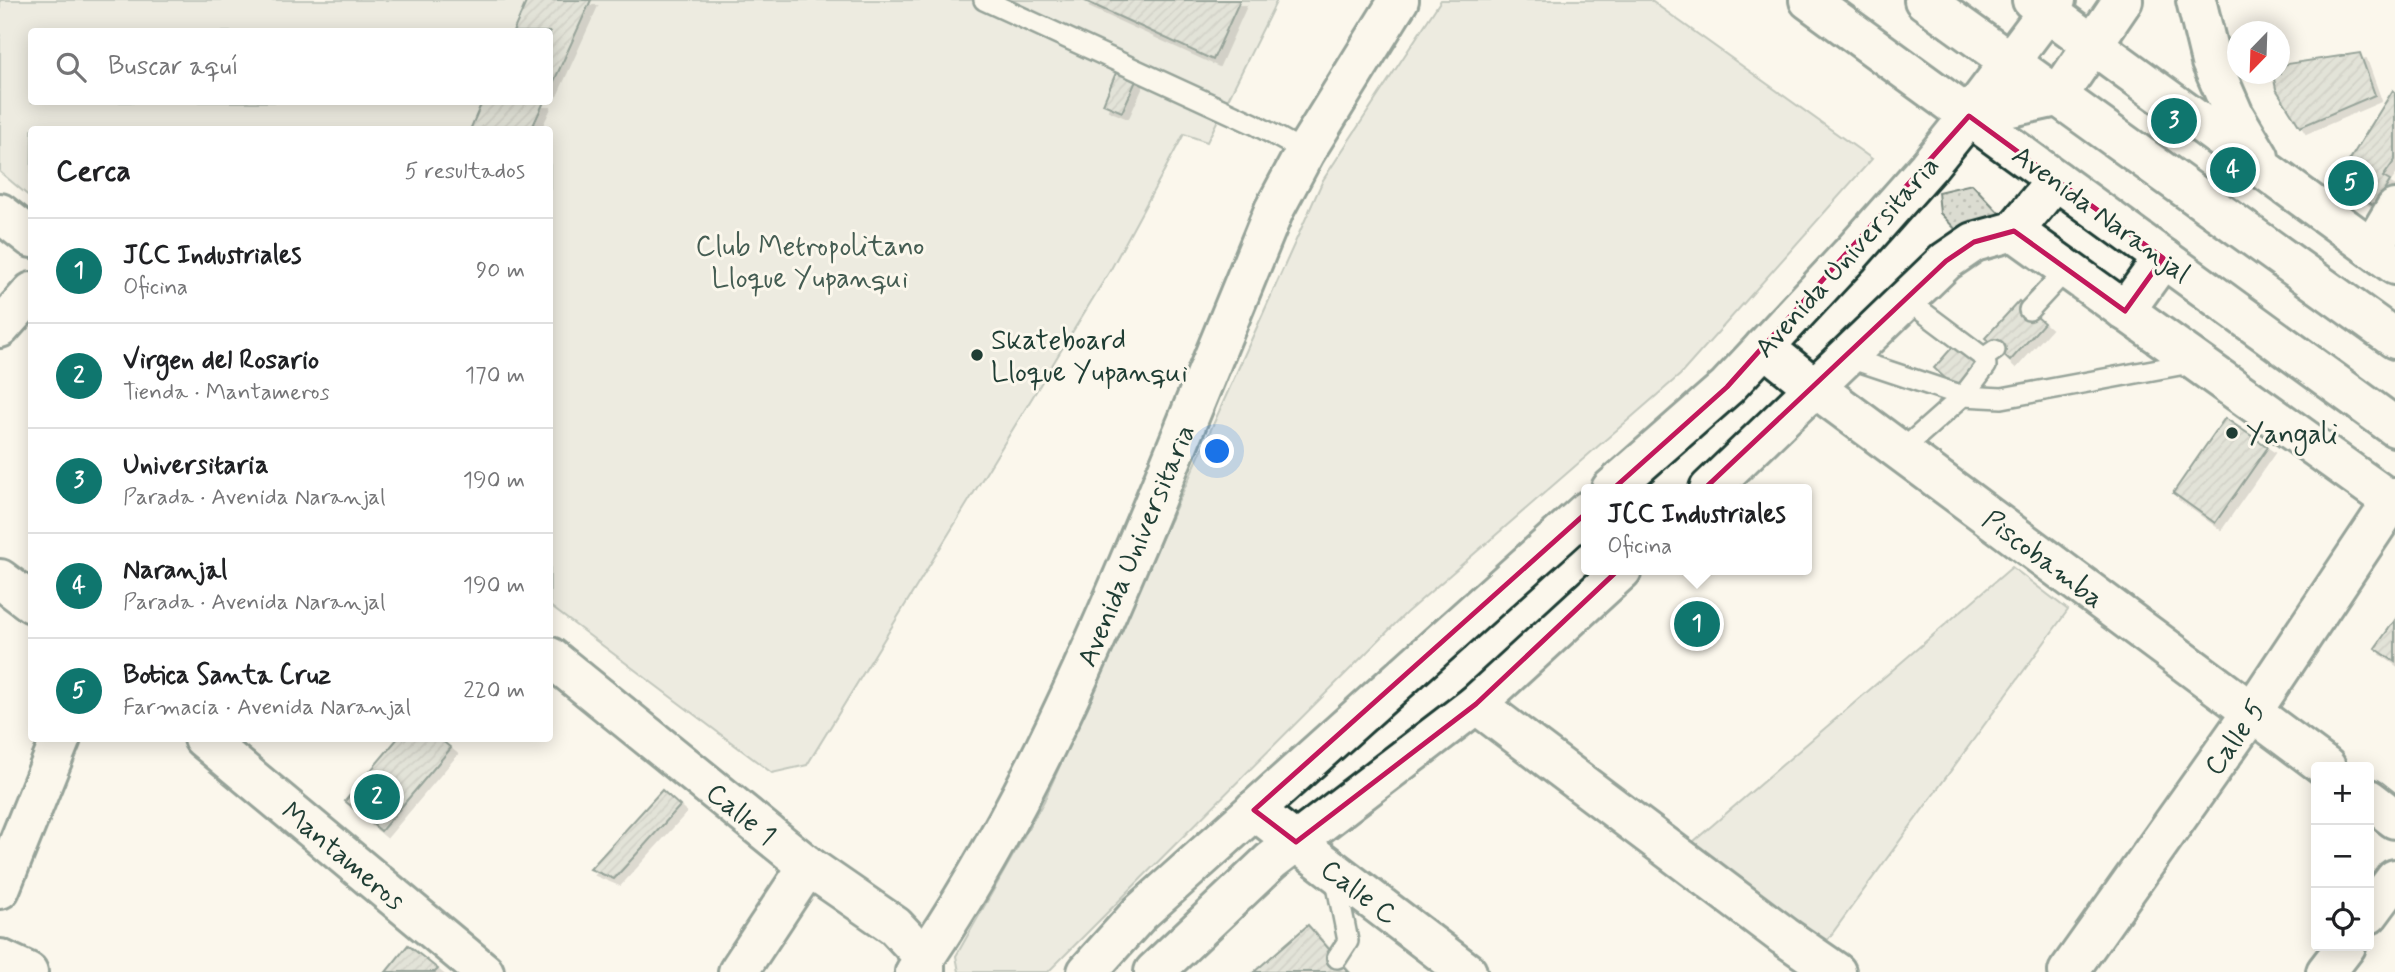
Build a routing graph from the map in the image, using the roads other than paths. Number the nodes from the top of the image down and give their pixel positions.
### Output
1 (984, 0) edge
2 (1399, 0) edge
3 (1809, 0) edge
4 (1924, 0) edge
5 (2123, 0) edge
6 (2196, 0) edge
7 (2045, 4) edge
8 (2093, 43) junction
9 (2011, 62) junction
10 (2057, 97) junction
11 (1969, 116) junction
12 (1305, 152) junction
13 (2267, 171) junction
14 (2056, 180) junction
15 (2395, 209) edge
16 (0, 213) edge
17 (2014, 231) junction
18 (28, 235) edge
19 (2384, 256) edge
20 (2163, 258) junction
21 (2067, 269) junction
22 (28, 296) edge
23 (1907, 300) junction
24 (2029, 310) dead end
25 (2125, 311) junction
26 (0, 328) edge
27 (2395, 339) edge
28 (1764, 347) junction
29 (1846, 357) junction
30 (2196, 362) junction
31 (1814, 387) junction
32 (1963, 396) junction
33 (2395, 427) edge
34 (1901, 451) junction
35 (1617, 484) edge
36 (1714, 484) edge
37 (2394, 501) edge
38 (1581, 516) edge
39 (1617, 575) edge
40 (0, 579) edge
41 (28, 600) edge
42 (553, 659) edge
43 (1476, 704) junction
44 (2252, 712) junction
45 (59, 742) edge
46 (208, 742) edge
47 (2319, 762) edge
48 (2374, 803) edge
49 (1254, 810) junction
50 (2395, 819) edge
51 (1296, 842) junction
52 (808, 866) junction
53 (1334, 871) junction
54 (2395, 879) edge
55 (0, 889) edge
56 (2374, 907) edge
57 (2342, 951) edge
58 (1337, 958) dead end
59 (0, 959) edge
60 (922, 967) edge
61 (482, 971) edge
62 (27, 972) edge
63 (738, 972) edge
64 (1087, 972) edge
65 (1154, 972) edge
66 (1467, 972) edge
67 (1836, 972) edge
68 (2067, 972) edge
69 (2326, 972) edge

1 - 12 lane
2 - 12 main road, Avenida Universitaria
3 - 11 main road, Avenida Naranjal
4 - 9 main road
5 - 8 main road
6 - 13 main road
7 - 8 main road
7 - 9 main road, Avenida Universitaria
8 - 10 main road
8 - 13 main road
9 - 10 main road
9 - 11 main road, Avenida Universitaria
10 - 11 main road
10 - 27 main road
11 - 14 main road, Avenida Naranjal
11 - 28 main road, Avenida Universitaria
12 - 60 main road, Avenida Universitaria
13 - 19 main road
14 - 17 main road
14 - 20 main road, Avenida Naranjal
15 - 19 main road
16 - 18 main road
17 - 21 main road
17 - 23 main road
20 - 25 main road
20 - 33 main road, Avenida Naranjal
21 - 24 lane
21 - 25 main road
22 - 26 main road
23 - 29 main road
23 - 32 lane
25 - 30 main road
28 - 31 main road, Piscobamba
28 - 35 main road, Avenida Universitaria
29 - 31 main road
29 - 32 lane
30 - 32 lane
30 - 37 main road
31 - 34 main road, Piscobamba
31 - 36 main road
32 - 34 lane
34 - 44 main road, Piscobamba
37 - 44 main road, Calle 5
38 - 49 main road
39 - 43 main road
40 - 41 main road
42 - 52 main road, Calle 1
43 - 51 main road
43 - 67 main road
44 - 47 main road, Piscobamba
44 - 68 main road, Calle 5
45 - 55 main road
46 - 61 main road, Mantameros
48 - 50 main road
49 - 51 main road, Calle C
49 - 64 main road
51 - 53 main road, Calle C
51 - 65 main road
52 - 60 main road, Calle 1
52 - 63 main road
53 - 58 lane
53 - 66 main road, Calle C
54 - 56 main road
57 - 69 main road
59 - 62 main road

